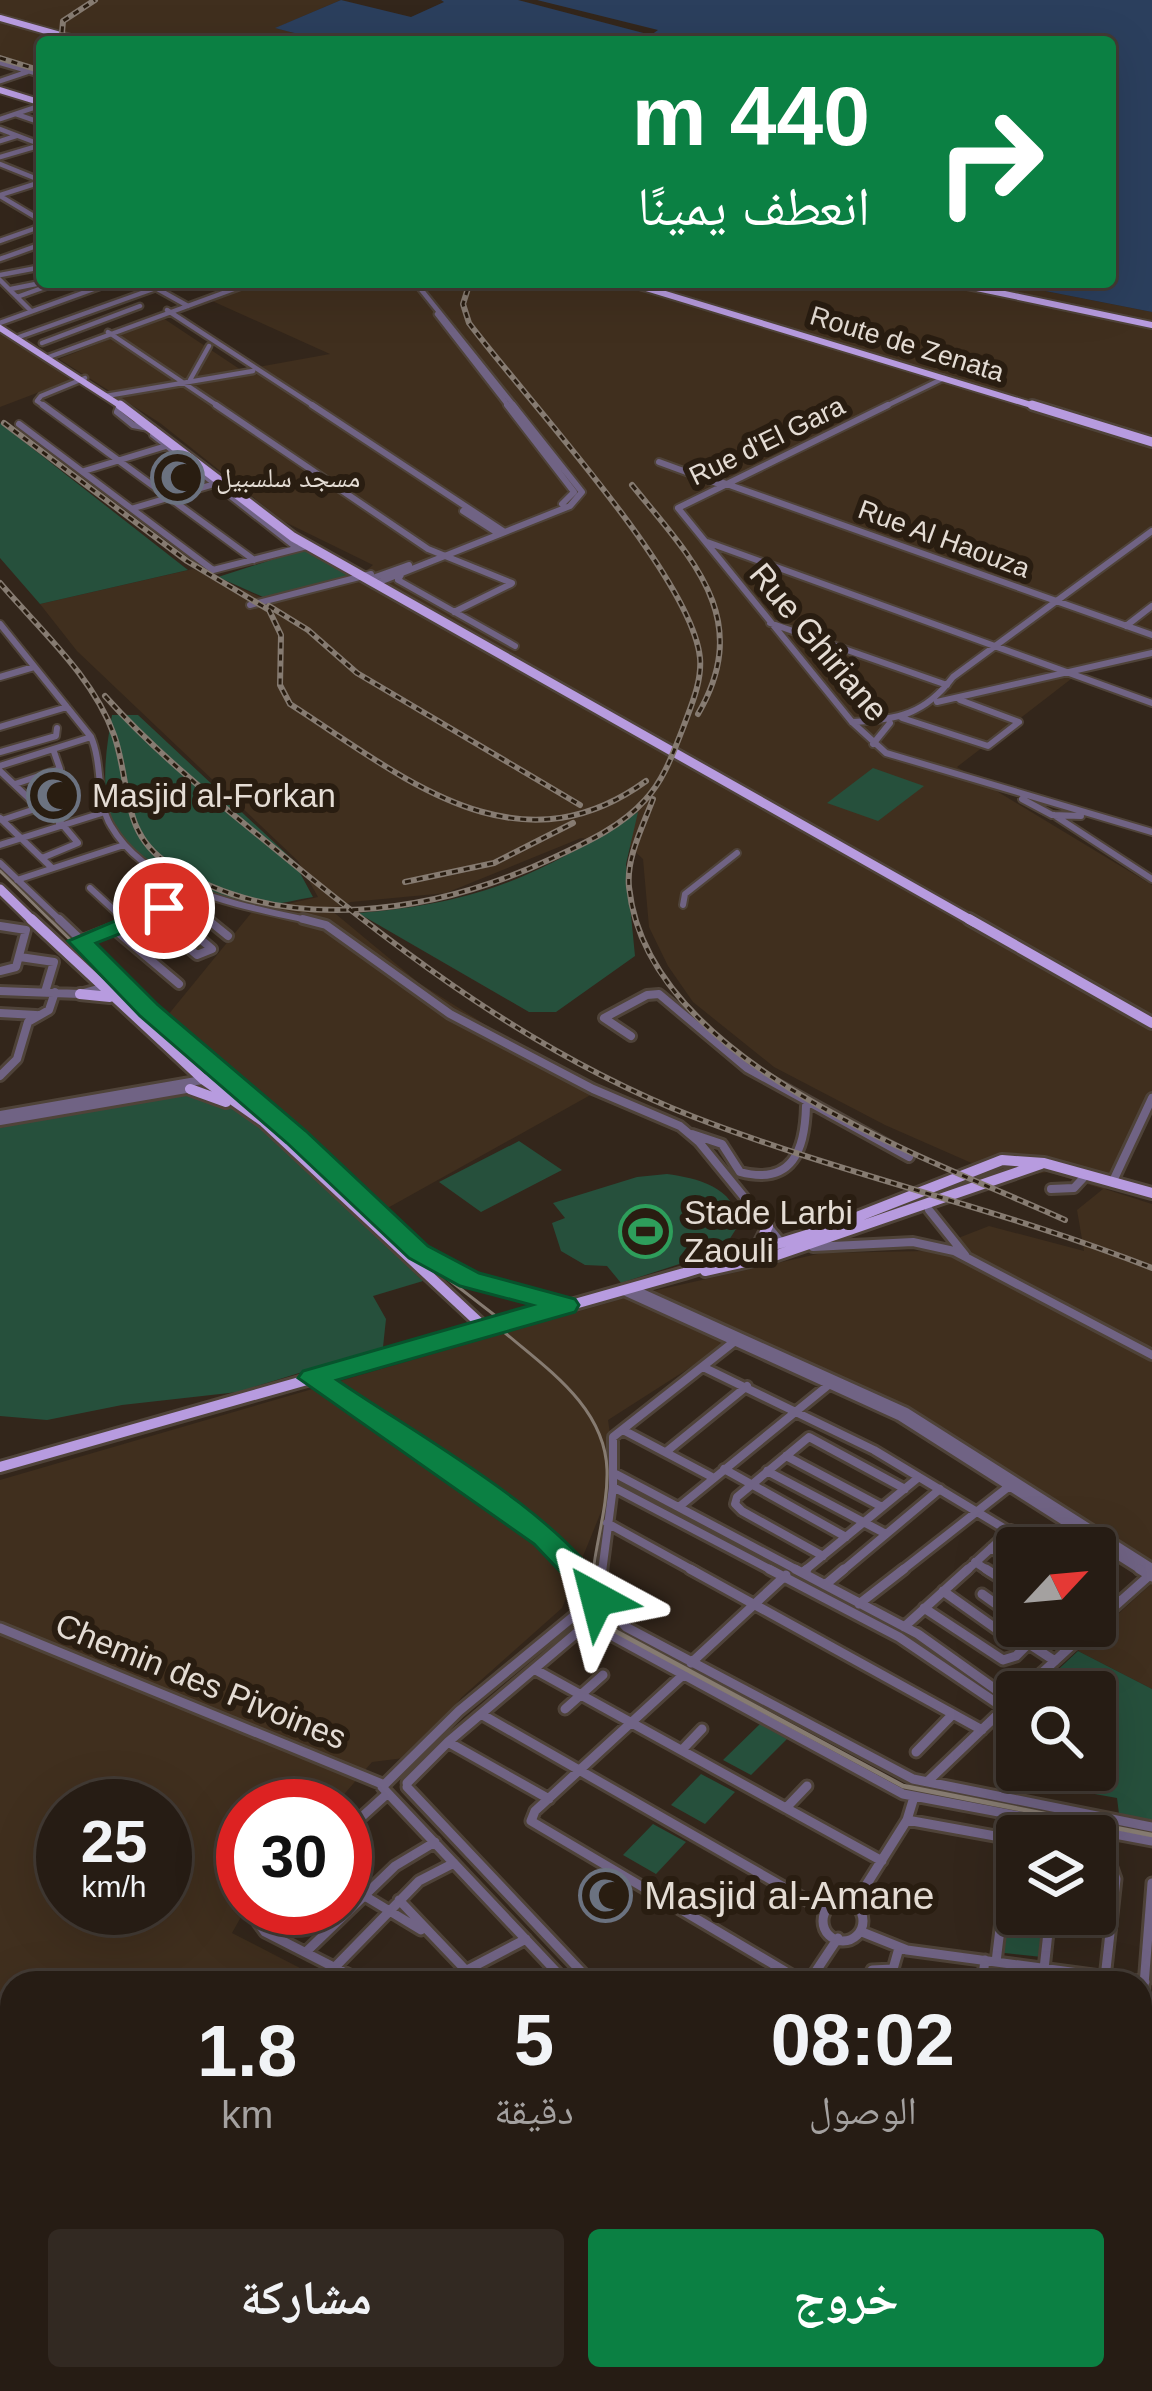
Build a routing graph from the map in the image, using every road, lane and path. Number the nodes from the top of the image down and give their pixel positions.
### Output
1 (0, 20) edge
2 (56, 36) edge
3 (0, 63) edge
4 (29, 71) junction
5 (36, 73) edge
6 (0, 86) edge
7 (36, 101) edge
8 (36, 106) edge
9 (16, 114) junction
10 (0, 119) edge
11 (36, 121) edge
12 (0, 129) edge
13 (17, 136) junction
14 (0, 141) edge
15 (36, 143) edge
16 (36, 147) edge
17 (0, 161) edge
18 (16, 170) junction
19 (0, 176) edge
20 (36, 178) edge
21 (36, 183) edge
22 (0, 196) edge
23 (36, 219) edge
24 (36, 225) edge
25 (0, 239) edge
26 (36, 249) edge
27 (0, 259) edge
28 (36, 268) edge
29 (0, 277) edge
30 (36, 284) edge
31 (42, 288) edge
32 (91, 288) edge
33 (143, 288) edge
34 (158, 288) edge
35 (228, 288) edge
36 (235, 288) edge
37 (420, 288) edge
38 (653, 288) edge
39 (978, 288) edge
40 (992, 288) edge
41 (10, 289) junction
42 (17, 297) junction
43 (123, 300) junction
44 (188, 304) junction
45 (140, 306) junction
46 (32, 311) junction
47 (164, 313) junction
48 (1152, 323) edge
49 (0, 325) edge
50 (110, 333) junction
51 (19, 337) junction
52 (42, 343) dead end
53 (209, 346) junction
54 (47, 356) junction
55 (251, 371) junction
56 (940, 377) junction
57 (83, 379) junction
58 (189, 381) junction
59 (178, 383) junction
60 (104, 393) junction
61 (19, 424) dead end
62 (151, 430) junction
63 (1152, 442) edge
64 (166, 446) junction
65 (120, 459) junction
66 (659, 462) dead end
67 (82, 471) junction
68 (722, 483) junction
69 (213, 484) junction
70 (171, 497) junction
71 (132, 508) junction
72 (678, 508) joint
73 (1152, 527) edge
74 (499, 531) junction
75 (705, 542) junction
76 (304, 547) junction
77 (441, 553) junction
78 (255, 560) junction
79 (374, 578) junction
80 (398, 580) junction
81 (1056, 601) junction
82 (250, 605) dead end
83 (1152, 606) edge
84 (454, 612) junction
85 (769, 622) junction
86 (0, 624) edge
87 (1126, 626) junction
88 (1152, 635) edge
89 (515, 646) dead end
90 (994, 647) junction
91 (1152, 650) edge
92 (0, 666) edge
93 (34, 667) junction
94 (1063, 671) junction
95 (960, 673) junction
96 (3, 676) edge
97 (946, 685) junction
98 (960, 700) junction
99 (940, 701) junction
100 (1152, 703) edge
101 (68, 707) junction
102 (902, 718) junction
103 (852, 722) junction
104 (868, 722) junction
105 (0, 727) edge
106 (57, 728) dead end
107 (880, 731) junction
108 (91, 736) junction
109 (873, 744) junction
110 (21, 746) junction
111 (53, 749) junction
112 (0, 752) edge
113 (0, 768) edge
114 (60, 770) junction
115 (15, 784) junction
116 (59, 801) junction
117 (39, 808) junction
118 (1057, 811) junction
119 (105, 812) junction
120 (1087, 817) junction
121 (1, 819) edge
122 (61, 825) junction
123 (1070, 826) junction
124 (1149, 832) edge
125 (20, 838) junction
126 (124, 844) junction
127 (0, 845) edge
128 (736, 853) dead end
129 (42, 858) junction
130 (0, 863) edge
131 (52, 868) junction
132 (153, 868) junction
133 (1152, 879) edge
134 (16, 880) junction
135 (0, 885) edge
136 (90, 888) dead end
137 (194, 889) junction
138 (683, 905) dead end
139 (169, 906) junction
140 (149, 915) junction
141 (128, 923) junction
142 (0, 926) edge
143 (114, 929) junction
144 (228, 936) dead end
145 (80, 941) junction
146 (20, 957) junction
147 (0, 970) edge
148 (179, 984) dead end
149 (102, 986) junction
150 (0, 991) edge
151 (50, 992) junction
152 (75, 992) junction
153 (0, 1012) edge
154 (38, 1015) junction
155 (1152, 1020) edge
156 (631, 1036) dead end
157 (0, 1076) edge
158 (217, 1079) junction
159 (190, 1089) junction
160 (1152, 1098) edge
161 (806, 1106) junction
162 (0, 1118) edge
163 (273, 1130) junction
164 (691, 1133) junction
165 (909, 1157) dead end
166 (1088, 1174) junction
167 (1113, 1181) junction
168 (1051, 1189) dead end
169 (1152, 1192) edge
170 (929, 1210) dead end
171 (768, 1226) junction
172 (785, 1247) junction
173 (756, 1250) junction
174 (965, 1255) junction
175 (684, 1274) junction
176 (627, 1289) junction
177 (565, 1305) junction
178 (484, 1328) junction
179 (736, 1340) junction
180 (1152, 1355) edge
181 (703, 1367) junction
182 (313, 1378) junction
183 (831, 1383) junction
184 (747, 1386) junction
185 (797, 1410) junction
186 (623, 1430) junction
187 (666, 1453) junction
188 (786, 1456) junction
189 (0, 1467) edge
190 (724, 1468) junction
191 (767, 1472) junction
192 (614, 1473) junction
193 (713, 1477) junction
194 (919, 1477) junction
195 (1012, 1484) junction
196 (752, 1485) junction
197 (613, 1487) junction
198 (905, 1489) junction
199 (940, 1489) junction
200 (680, 1506) junction
201 (883, 1507) junction
202 (977, 1509) junction
203 (864, 1522) junction
204 (607, 1523) junction
205 (1006, 1527) edge
206 (1082, 1527) edge
207 (1082, 1527) edge
208 (886, 1534) junction
209 (846, 1537) junction
210 (996, 1544) edge
211 (992, 1548) junction
212 (1116, 1549) edge
213 (996, 1551) edge
214 (823, 1556) junction
215 (567, 1562) junction
216 (975, 1562) junction
217 (802, 1572) junction
218 (1151, 1573) edge
219 (785, 1575) junction
220 (996, 1576) edge
221 (825, 1585) junction
222 (943, 1591) junction
223 (982, 1594) dead end
224 (1116, 1599) edge
225 (1120, 1602) junction
226 (603, 1604) junction
227 (756, 1604) junction
228 (860, 1604) junction
229 (996, 1604) edge
230 (1116, 1606) edge
231 (581, 1608) junction
232 (924, 1609) junction
233 (594, 1619) junction
234 (996, 1626) edge
235 (904, 1627) junction
236 (0, 1628) edge
237 (1022, 1647) edge
238 (1030, 1647) edge
239 (1070, 1647) edge
240 (1055, 1660) junction
241 (691, 1663) junction
242 (534, 1669) junction
243 (1043, 1671) edge
244 (604, 1675) dead end
245 (683, 1675) junction
246 (996, 1687) edge
247 (996, 1690) edge
248 (582, 1694) junction
249 (565, 1709) dead end
250 (481, 1714) junction
251 (953, 1714) junction
252 (996, 1716) edge
253 (631, 1721) junction
254 (702, 1730) dead end
255 (982, 1730) junction
256 (448, 1742) junction
257 (682, 1750) junction
258 (916, 1752) dead end
259 (580, 1769) junction
260 (394, 1777) junction
261 (926, 1783) junction
262 (407, 1785) junction
263 (807, 1786) dead end
264 (387, 1791) junction
265 (914, 1797) junction
266 (549, 1799) junction
267 (372, 1806) edge
268 (786, 1808) junction
269 (908, 1820) junction
270 (1152, 1827) edge
271 (996, 1836) edge
272 (1152, 1841) edge
273 (435, 1842) junction
274 (882, 1861) junction
275 (454, 1863) junction
276 (1152, 1883) edge
277 (372, 1887) edge
278 (399, 1900) junction
279 (372, 1901) edge
280 (854, 1906) junction
281 (824, 1910) junction
282 (387, 1912) junction
283 (996, 1931) edge
284 (425, 1932) junction
285 (862, 1932) junction
286 (273, 1935) edge
287 (323, 1935) edge
288 (1048, 1935) edge
289 (1109, 1935) edge
290 (1150, 1936) edge
291 (838, 1938) junction
292 (526, 1939) junction
293 (899, 1948) junction
294 (306, 1952) junction
295 (990, 1961) junction
296 (335, 1967) junction
297 (1044, 1969) junction
298 (467, 1970) joint
299 (342, 1971) edge
300 (556, 1971) edge
301 (581, 1971) edge
302 (786, 1971) edge
303 (815, 1971) edge
304 (871, 1971) edge
305 (986, 1971) edge
306 (1058, 1971) edge
307 (1106, 1971) edge
308 (1145, 1971) edge

1 - 2 main road
3 - 4 street
4 - 5 street
4 - 6 street
6 - 7 main road
8 - 9 street
9 - 10 street
9 - 11 street
12 - 13 street
13 - 14 street
13 - 15 street
16 - 17 street
17 - 18 street
18 - 19 street
18 - 20 street
21 - 22 street
22 - 23 street
24 - 25 street
26 - 27 street
28 - 29 street
29 - 41 street
30 - 41 street
31 - 42 street
32 - 46 street
33 - 43 street
34 - 44 street
35 - 44 street
36 - 44 street
37 - 74 street
38 - 56 main road, Route de Zenata
39 - 48 main road
40 - 48 main road
41 - 42 street
42 - 46 street
43 - 45 street
43 - 51 street
44 - 47 street
45 - 47 street
45 - 52 street
46 - 49 street
47 - 50 street
47 - 53 street
47 - 55 street
49 - 51 main road
49 - 54 main road
50 - 54 street
50 - 59 street
51 - 54 main road
53 - 55 street
53 - 58 street
54 - 57 main road
55 - 58 street
55 - 74 street
56 - 63 main road, Route de Zenata
56 - 68 street, Rue d'El Gara
57 - 60 main road
57 - 65 street
58 - 59 street
59 - 60 street
59 - 77 street
60 - 62 main road
60 - 79 main road
61 - 67 street
62 - 64 street
62 - 76 main road
64 - 65 street
64 - 69 street
65 - 67 street
65 - 70 street
66 - 68 street, Rue Al Haouza
67 - 71 street
68 - 72 street, Rue d'El Gara
68 - 81 street, Rue Al Haouza
69 - 70 street
69 - 76 street
70 - 71 street
70 - 78 street
71 - 78 street
72 - 75 street, Rue Ghiriane
73 - 81 street
74 - 77 street
75 - 85 street, Rue Ghiriane
75 - 90 street
76 - 78 street
76 - 79 main road
77 - 79 street
77 - 80 street
77 - 84 street
79 - 80 main road
79 - 80 street
79 - 82 street
79 - 155 main road
80 - 84 street
80 - 155 main road
81 - 87 street, Rue Al Haouza
81 - 90 street
83 - 87 street
84 - 89 street
85 - 97 street
85 - 103 street, Rue Ghiriane
86 - 93 street
87 - 88 street, Rue Al Haouza
90 - 94 street
90 - 95 street
91 - 94 street
92 - 96 street
93 - 96 street
93 - 101 street
94 - 98 street
94 - 99 street
94 - 100 street
95 - 97 street
95 - 99 street
97 - 99 street
98 - 99 street
98 - 102 street
99 - 102 street
99 - 104 street
101 - 105 street
101 - 108 street
102 - 107 street
103 - 104 street
103 - 109 street, Rue Ghiriane
104 - 107 street
105 - 110 street
106 - 110 street
107 - 109 street
108 - 111 street
108 - 119 street
109 - 118 street, Rue Ghiriane
110 - 112 street
111 - 113 street
111 - 114 street
113 - 115 street
114 - 115 street
114 - 116 street
115 - 117 street
116 - 117 street
116 - 122 street
117 - 121 street
118 - 120 street
118 - 123 street
118 - 124 street
119 - 122 street
119 - 126 street
120 - 123 street
120 - 124 street
121 - 125 street
122 - 125 street
122 - 129 street
123 - 133 street
125 - 127 street
125 - 129 street
126 - 131 street
126 - 132 street
128 - 138 street
129 - 131 street
130 - 134 street
131 - 134 street
132 - 137 street
132 - 139 street
134 - 145 street
135 - 149 main road
136 - 141 street
137 - 139 street
137 - 164 street
139 - 140 street
139 - 140 street
139 - 144 street
140 - 141 street
141 - 143 street
142 - 146 street
143 - 145 street
143 - 148 street
145 - 158 street
146 - 147 street
146 - 151 street
149 - 152 main road
149 - 152 main road
149 - 158 main road
150 - 151 street
151 - 152 street
151 - 154 street
153 - 154 street
154 - 157 street
156 - 161 street
158 - 159 street
158 - 162 street
158 - 163 main road
158 - 177 main road
159 - 162 street
159 - 163 main road
160 - 167 street
161 - 164 street
161 - 165 street
163 - 178 main road
164 - 171 street
166 - 167 main road
166 - 168 street
166 - 172 main road
167 - 169 main road
170 - 174 street
171 - 172 street
171 - 173 main road
172 - 173 main road
172 - 174 street
172 - 175 main road
173 - 175 main road
174 - 180 street
175 - 176 main road
176 - 177 main road
176 - 179 street
176 - 206 street
177 - 178 main road
178 - 182 main road
179 - 181 street
179 - 183 street
181 - 184 street
181 - 186 street
182 - 189 main road
182 - 215 street
183 - 185 street
183 - 195 street
184 - 185 street
184 - 187 street
185 - 190 street
185 - 194 street
186 - 187 street
186 - 192 street
187 - 193 street
188 - 191 street
188 - 198 street
188 - 201 street
190 - 193 street
190 - 196 street
191 - 196 street
191 - 203 street
192 - 197 street
192 - 200 street
193 - 200 street
194 - 198 street
194 - 199 street
195 - 202 street
195 - 207 street
196 - 209 street
196 - 214 street
197 - 204 street
197 - 219 street
198 - 201 street
199 - 202 street
199 - 208 street
200 - 217 street
201 - 203 street
202 - 205 street
202 - 228 street
203 - 208 street
203 - 209 street
204 - 226 street
204 - 227 street
208 - 221 street
209 - 214 street
210 - 211 street
211 - 213 street
211 - 216 street
212 - 218 street
214 - 217 street
215 - 226 street
215 - 231 street
216 - 220 street
216 - 222 street
217 - 221 street
218 - 225 street
219 - 227 street
219 - 247 street
221 - 228 street
222 - 232 street
222 - 234 street
223 - 229 street
224 - 225 street
225 - 230 street
226 - 231 street
226 - 233 street
226 - 241 street
227 - 241 street
227 - 251 street
228 - 235 street
231 - 233 street
231 - 260 street
232 - 235 street
232 - 237 street
233 - 242 street
233 - 245 street
235 - 246 street
236 - 264 street, Chemin des Pivoines
238 - 240 street
239 - 240 street
240 - 243 street
241 - 261 street
242 - 248 street
242 - 250 street
244 - 248 street
245 - 253 street
245 - 265 street
248 - 249 street
248 - 253 street
250 - 256 street
250 - 259 street
251 - 255 street
251 - 258 street
252 - 255 street
253 - 257 street
253 - 259 street
254 - 257 street
255 - 261 street
256 - 262 street
256 - 266 street
257 - 268 street
259 - 266 street
259 - 281 street
260 - 262 street
260 - 264 street
261 - 270 street
262 - 264 street
262 - 301 street
263 - 268 street
264 - 267 street
264 - 273 street
265 - 269 street
265 - 272 street
266 - 302 street
268 - 274 street
269 - 271 street
269 - 274 street
273 - 275 street
273 - 277 street
274 - 280 street
275 - 278 street
275 - 292 street
276 - 290 street
278 - 282 street
278 - 284 street
279 - 282 street
280 - 281 street
280 - 285 street
281 - 291 street
282 - 284 street
282 - 296 street
283 - 295 street
284 - 298 street
285 - 291 street
285 - 293 street
286 - 294 street
287 - 294 street
288 - 297 street
289 - 307 street
290 - 308 street
291 - 303 street
292 - 298 street
292 - 300 street
293 - 295 street
293 - 304 street
294 - 296 street
295 - 297 street
295 - 305 street
296 - 299 street
297 - 306 street

